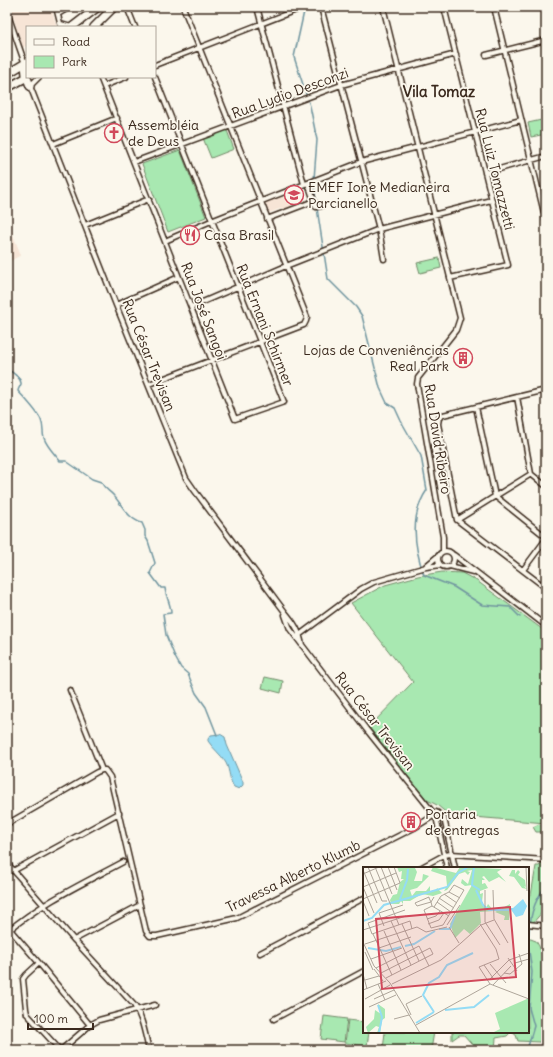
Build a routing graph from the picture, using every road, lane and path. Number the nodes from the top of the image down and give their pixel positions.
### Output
1 (56, 7) edge
2 (70, 7) edge
3 (98, 7) edge
4 (114, 7) edge
5 (127, 7) edge
6 (183, 7) edge
7 (257, 7) edge
8 (304, 7) edge
9 (321, 7) edge
10 (383, 7) edge
11 (444, 7) edge
12 (494, 7) edge
13 (544, 7) edge
14 (7, 12) edge
15 (58, 14) junction
16 (546, 14) edge
17 (262, 23) junction
18 (61, 25) edge
19 (72, 26) edge
20 (95, 26) edge
21 (135, 26) edge
22 (546, 40) edge
23 (200, 48) junction
24 (504, 50) junction
25 (456, 54) junction
26 (486, 55) dead end
27 (156, 65) edge
28 (26, 68) edge
29 (399, 69) junction
30 (26, 71) edge
31 (26, 72) edge
32 (7, 74) edge
33 (29, 78) edge
34 (100, 78) edge
35 (124, 78) edge
36 (155, 78) edge
37 (340, 85) junction
38 (104, 86) junction
39 (7, 88) edge
40 (283, 105) junction
41 (117, 118) junction
42 (522, 120) junction
43 (230, 126) junction
44 (475, 132) junction
45 (53, 144) junction
46 (182, 145) junction
47 (418, 147) junction
48 (546, 156) edge
49 (531, 160) junction
50 (134, 162) junction
51 (361, 162) junction
52 (485, 173) junction
53 (306, 183) junction
54 (149, 200) junction
55 (491, 200) junction
56 (260, 201) junction
57 (314, 201) junction
58 (321, 206) dead end
59 (434, 214) junction
60 (267, 219) junction
61 (211, 220) junction
62 (546, 221) edge
63 (85, 225) junction
64 (379, 229) junction
65 (165, 241) junction
66 (384, 259) dead end
67 (286, 266) junction
68 (179, 277) junction
69 (450, 278) junction
70 (238, 287) junction
71 (116, 305) junction
72 (191, 307) junction
73 (260, 342) junction
74 (212, 360) junction
75 (149, 384) junction
76 (546, 390) edge
77 (517, 397) junction
78 (476, 407) junction
79 (235, 419) joint
80 (531, 474) junction
81 (546, 486) edge
82 (495, 496) junction
83 (457, 520) junction
84 (443, 537) junction
85 (546, 538) edge
86 (442, 551) junction
87 (449, 551) junction
88 (454, 555) junction
89 (438, 556) junction
90 (441, 565) junction
91 (450, 566) junction
92 (426, 567) junction
93 (523, 570) junction
94 (475, 573) junction
95 (546, 588) edge
96 (546, 626) edge
97 (298, 636) junction
98 (70, 690) dead end
99 (102, 770) junction
100 (119, 813) junction
101 (436, 814) junction
102 (7, 824) edge
103 (451, 854) junction
104 (444, 855) junction
105 (546, 860) edge
106 (123, 862) dead end
107 (7, 863) edge
108 (422, 867) edge
109 (447, 867) edge
110 (454, 867) edge
111 (13, 871) junction
112 (363, 899) edge
113 (44, 905) junction
114 (140, 905) junction
115 (529, 924) edge
116 (546, 926) edge
117 (8, 929) edge
118 (74, 940) junction
119 (260, 953) dead end
120 (39, 963) junction
121 (363, 972) edge
122 (154, 1005) dead end
123 (138, 1010) junction
124 (274, 1019) dead end
125 (90, 1025) junction
126 (61, 1050) edge
127 (148, 1050) edge

1 - 15 street
2 - 15 street
3 - 19 highway
4 - 20 highway
5 - 21 street
6 - 23 street
7 - 17 street
8 - 17 street
9 - 37 street
10 - 29 street, Rua David Ribeiro
11 - 25 street, Rua Luiz Tomazzetti
12 - 24 street
13 - 16 street
14 - 28 street, Rua César Trevisan
15 - 18 street
17 - 23 street
17 - 40 street
22 - 24 street
23 - 27 street
23 - 43 street
24 - 26 street
24 - 42 street
25 - 29 street, Rua Lydio Desconzi
25 - 44 street, Rua Luiz Tomazzetti
29 - 37 street, Rua Lydio Desconzi
29 - 47 street, Rua David Ribeiro
30 - 32 highway
31 - 39 highway
33 - 45 street, Rua César Trevisan
34 - 38 street, Rua José Sangoi
35 - 38 street
36 - 46 street, Rua Ernani Schirmer
37 - 40 street, Rua Lydio Desconzi
37 - 51 street
38 - 41 street, Rua José Sangoi
40 - 43 street, Rua Lydio Desconzi
40 - 53 street
41 - 45 street
41 - 50 street, Rua José Sangoi
42 - 44 street
42 - 49 street
43 - 46 street, Rua Lydio Desconzi
43 - 56 street
44 - 47 street
44 - 52 street, Rua Luiz Tomazzetti
45 - 63 street, Rua César Trevisan
46 - 50 street, Rua Lydio Desconzi
46 - 61 street, Rua Ernani Schirmer
47 - 51 street
47 - 59 street, Rua David Ribeiro
48 - 49 street
49 - 52 street
49 - 62 street
50 - 54 street, Rua José Sangoi
51 - 53 street
51 - 64 street
52 - 55 street, Rua Luiz Tomazzetti
53 - 56 street
53 - 57 street
54 - 63 street
54 - 65 street, Rua José Sangoi
55 - 59 street
55 - 69 street, Rua Luiz Tomazzetti
56 - 60 street
56 - 61 street
57 - 58 street
57 - 60 street
59 - 64 street
59 - 69 street, Rua David Ribeiro
60 - 67 street
61 - 65 street
61 - 70 street, Rua Ernani Schirmer
63 - 71 street, Rua César Trevisan
64 - 66 street
64 - 67 street
65 - 68 street, Rua José Sangoi
67 - 70 street
67 - 73 street
68 - 71 street
68 - 72 street, Rua José Sangoi
69 - 84 street, Rua David Ribeiro
70 - 72 street
70 - 73 street, Rua Ernani Schirmer
71 - 75 street, Rua César Trevisan
72 - 74 street, Rua José Sangoi
73 - 74 street
73 - 79 street, Rua Ernani Schirmer
74 - 75 street
74 - 79 street, Rua José Sangoi
75 - 97 street, Rua César Trevisan
76 - 77 street
77 - 78 street
77 - 80 street
78 - 82 street
78 - 83 street
80 - 81 street
80 - 82 street
82 - 83 street
82 - 85 street
83 - 93 street
84 - 86 street, Rua David Ribeiro
84 - 87 street, Rua David Ribeiro
85 - 93 street
86 - 87 street
86 - 89 street
87 - 88 street
88 - 91 street
88 - 94 street
89 - 90 street
89 - 92 street
90 - 91 street
90 - 92 street
91 - 94 street
92 - 97 street
93 - 95 street
94 - 96 street
97 - 101 street, Rua César Trevisan
98 - 99 street
99 - 100 street
99 - 102 street
100 - 111 street
100 - 114 street
101 - 103 street
101 - 104 street
101 - 114 street, Travessa Alberto Klumb
103 - 104 street
103 - 105 street
103 - 110 street
104 - 108 street
104 - 109 street
106 - 113 street
107 - 111 street
111 - 113 street
112 - 119 street
113 - 117 street
113 - 118 street
114 - 118 street
115 - 116 street
117 - 120 street
118 - 123 street
120 - 125 street
120 - 126 street
121 - 124 street
122 - 123 street
123 - 125 street
123 - 127 street
125 - 126 street

